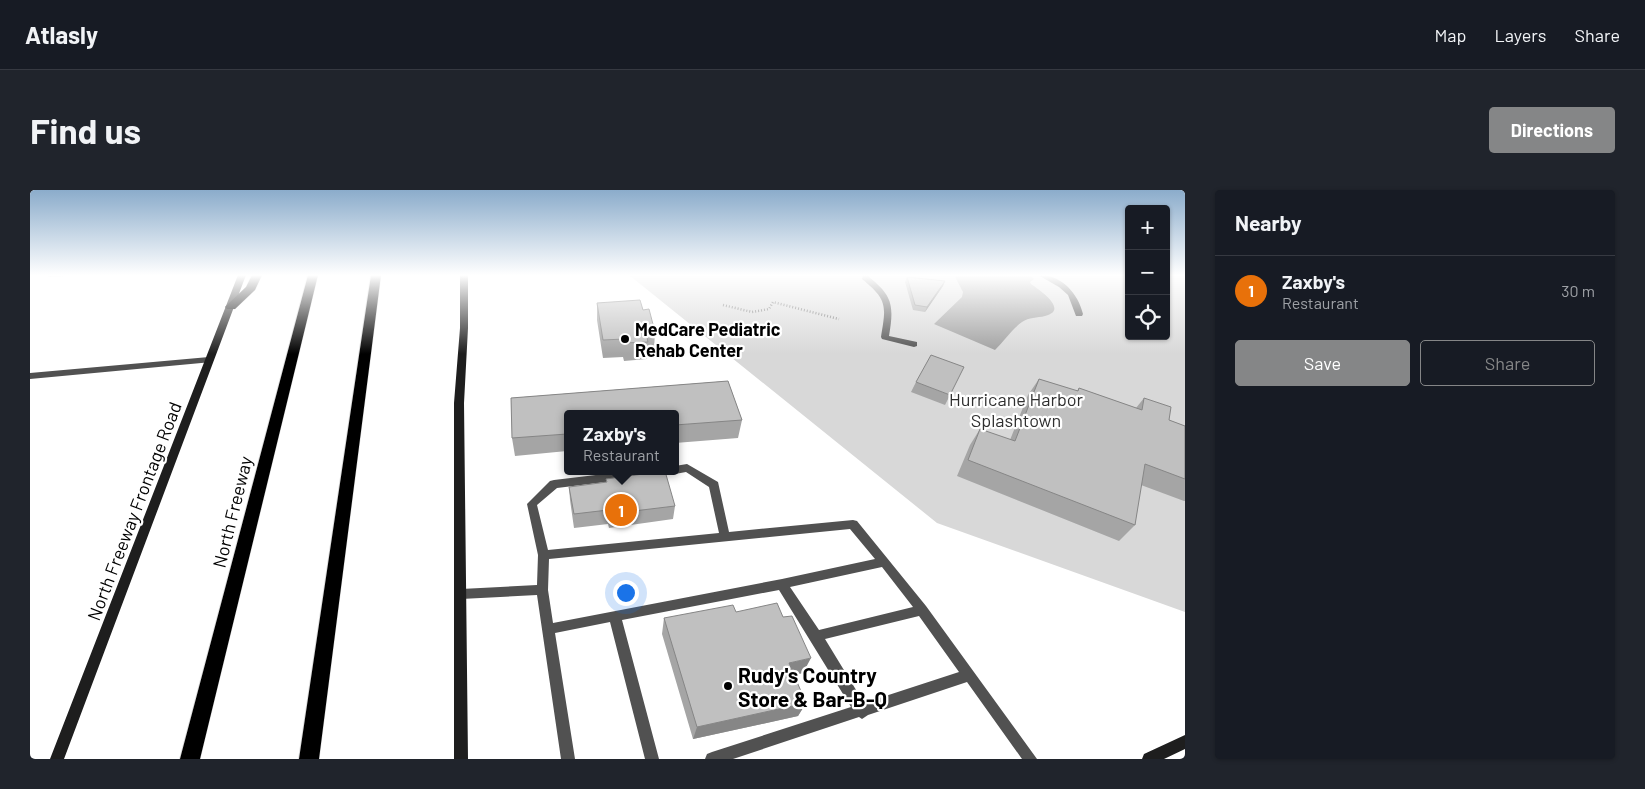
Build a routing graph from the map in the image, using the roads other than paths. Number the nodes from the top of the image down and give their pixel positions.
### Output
1 (233, 302) edge
2 (236, 302) edge
3 (306, 302) edge
4 (372, 302) edge
5 (464, 302) edge
6 (888, 302) edge
7 (1076, 302) edge
8 (231, 307) junction
9 (1079, 314) dead end
10 (914, 344) dead end
11 (208, 360) junction
12 (30, 376) edge
13 (679, 469) edge
14 (629, 475) edge
15 (725, 537) junction
16 (544, 555) junction
17 (884, 562) junction
18 (782, 584) junction
19 (542, 590) junction
20 (461, 594) junction
21 (922, 610) junction
22 (615, 617) junction
23 (548, 629) junction
24 (816, 636) junction
25 (969, 675) junction
26 (862, 712) junction
27 (1185, 742) edge
28 (58, 759) edge
29 (190, 759) edge
30 (309, 759) edge
31 (461, 759) edge
32 (568, 759) edge
33 (652, 759) edge
34 (712, 759) edge
35 (1030, 759) edge
36 (1149, 759) edge

1 - 8 main road, North Freeway Frontage Road
2 - 8 highway
3 - 29 highway, North Freeway
4 - 30 highway
5 - 20 main road
6 - 10 street
7 - 9 street
8 - 11 main road, North Freeway Frontage Road
11 - 12 street
11 - 28 main road, North Freeway Frontage Road
13 - 15 street
14 - 16 street
15 - 16 street
15 - 17 street
16 - 19 street
17 - 18 street
17 - 21 street
18 - 22 street
18 - 24 street
19 - 20 street
19 - 23 street
20 - 31 main road
21 - 24 street
21 - 25 street
22 - 23 street
22 - 33 street
23 - 32 street
24 - 26 street
25 - 26 street
25 - 35 street
26 - 34 street
27 - 36 main road

